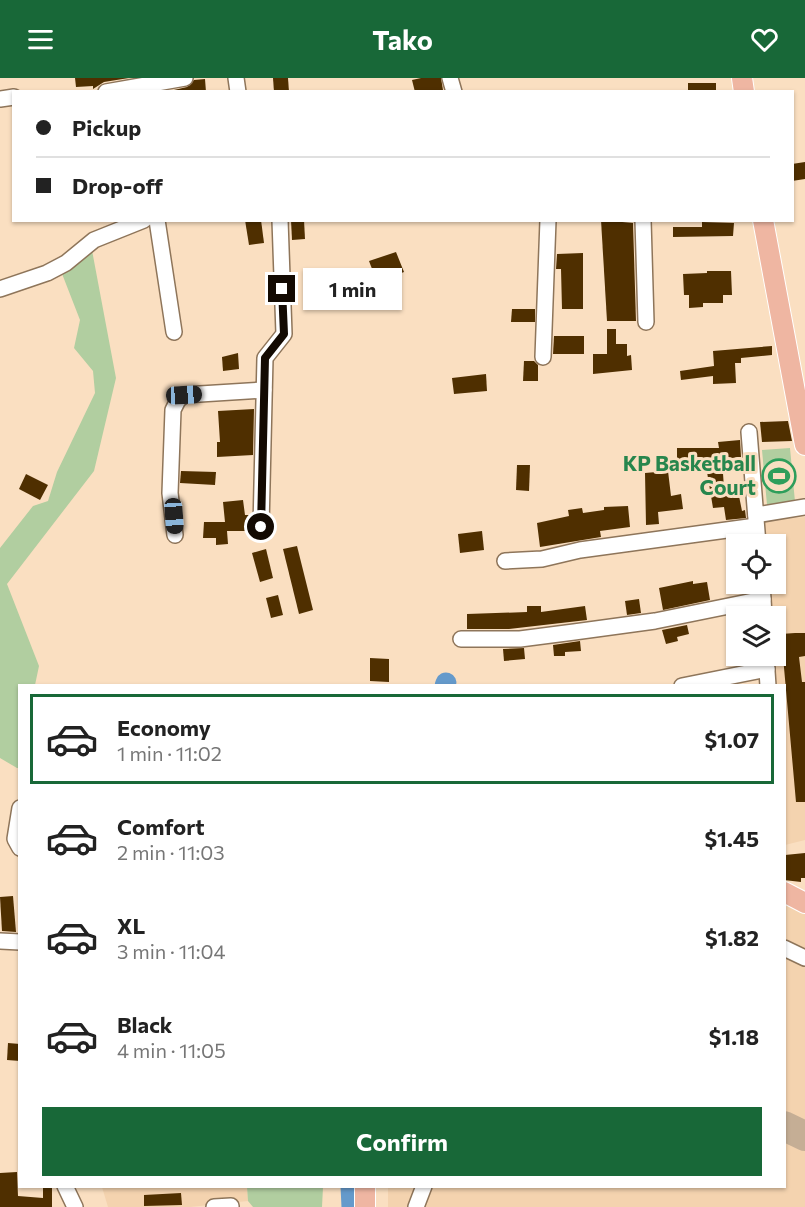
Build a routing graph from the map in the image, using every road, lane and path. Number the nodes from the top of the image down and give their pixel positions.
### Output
1 (186, 78) edge
2 (130, 90) edge
3 (139, 222) edge
4 (157, 222) edge
5 (280, 222) edge
6 (548, 222) edge
7 (643, 222) edge
8 (763, 222) edge
9 (0, 289) edge
10 (646, 322) dead end
11 (174, 332) dead end
12 (543, 357) dead end
13 (264, 390) junction
14 (749, 432) dead end
15 (805, 446) edge
16 (805, 507) edge
17 (756, 521) junction
18 (261, 527) dead end
19 (757, 534) edge
20 (175, 535) dead end
21 (505, 561) dead end
22 (752, 594) edge
23 (461, 639) dead end
24 (752, 666) edge
25 (766, 666) edge
26 (689, 684) edge
27 (768, 684) edge
28 (18, 820) edge
29 (18, 844) edge
30 (786, 893) edge
31 (805, 903) edge
32 (0, 941) edge
33 (18, 942) edge
34 (786, 949) edge
35 (805, 958) edge
36 (66, 1188) edge
37 (365, 1188) edge
38 (423, 1188) edge
39 (231, 1206) edge
40 (75, 1207) edge
41 (214, 1207) edge
42 (365, 1207) edge
43 (416, 1207) edge

1 - 2 street
3 - 9 street
4 - 11 street
5 - 13 street
6 - 12 street
7 - 10 street
8 - 15 main road
13 - 18 street
13 - 20 street
14 - 17 street
16 - 17 street
17 - 19 street
17 - 21 street
22 - 23 street
24 - 26 street
25 - 27 street
28 - 29 street
30 - 31 main road
32 - 33 street
34 - 35 street
36 - 40 street
37 - 42 main road
38 - 43 street
39 - 41 street

